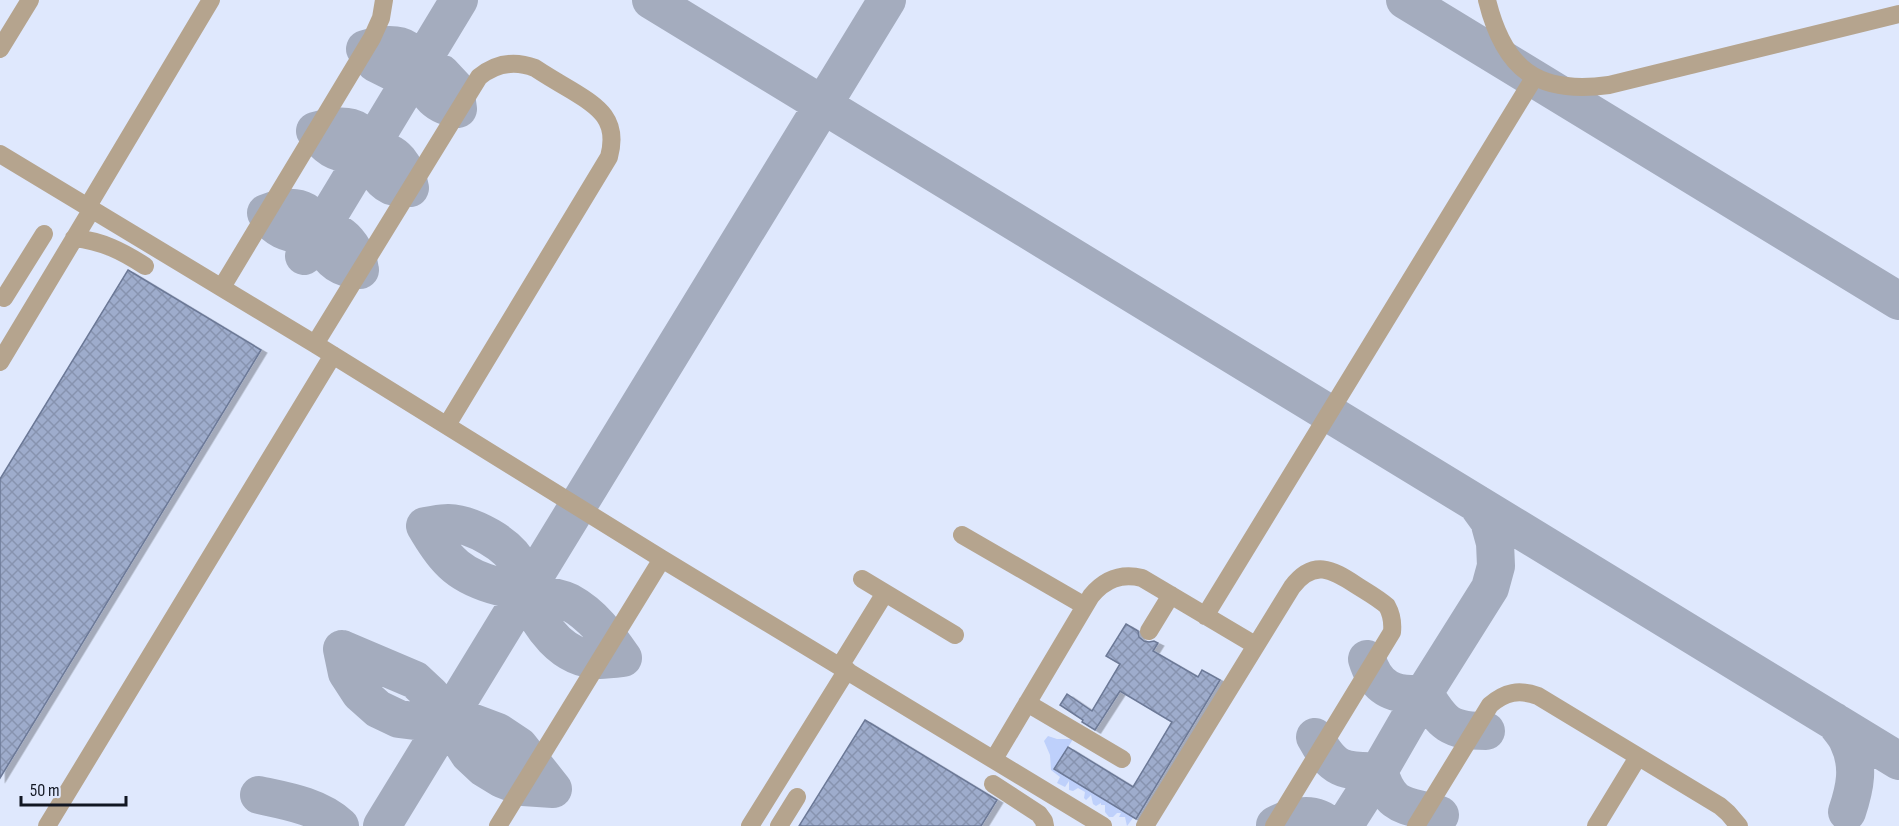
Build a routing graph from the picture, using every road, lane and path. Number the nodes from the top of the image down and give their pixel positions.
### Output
1 (30, 0) edge
2 (212, 0) edge
3 (384, 0) edge
4 (1487, 0) edge
5 (1899, 14) edge
6 (0, 49) edge
7 (1534, 78) junction
8 (0, 154) edge
9 (90, 207) junction
10 (75, 238) junction
11 (60, 264) junction
12 (145, 266) dead end
13 (222, 287) junction
14 (4, 298) dead end
15 (6, 337) edge
16 (315, 344) junction
17 (333, 355) junction
18 (0, 362) edge
19 (447, 425) junction
20 (962, 535) dead end
21 (662, 559) junction
22 (862, 579) dead end
23 (885, 593) junction
24 (1171, 595) junction
25 (1085, 606) junction
26 (1205, 616) junction
27 (1149, 631) dead end
28 (955, 635) dead end
29 (1255, 645) junction
30 (844, 668) junction
31 (1027, 703) junction
32 (1638, 757) junction
33 (994, 759) junction
34 (1122, 759) dead end
35 (993, 784) dead end
36 (797, 797) dead end
37 (46, 826) edge
38 (498, 826) edge
39 (750, 826) edge
40 (779, 826) edge
41 (1045, 826) edge
42 (1103, 826) edge
43 (1145, 826) edge
44 (1274, 826) edge
45 (1416, 826) edge
46 (1596, 826) edge
47 (1739, 826) edge

1 - 6 lane
2 - 9 lane
3 - 13 lane
4 - 7 lane
5 - 7 lane
7 - 26 lane
8 - 9 lane
9 - 10 lane
9 - 13 lane
10 - 11 lane
10 - 12 lane
11 - 14 lane
11 - 15 lane
13 - 16 lane
15 - 18 lane
16 - 17 lane
16 - 19 lane
17 - 19 lane
17 - 37 lane
19 - 21 lane
20 - 25 lane
21 - 30 lane
21 - 38 lane
22 - 23 lane
23 - 28 lane
23 - 30 lane
24 - 25 lane
24 - 26 lane
24 - 27 lane
25 - 31 lane
26 - 29 lane
29 - 43 lane
29 - 44 lane
30 - 33 lane
30 - 39 lane
31 - 33 lane
31 - 34 lane
32 - 45 lane
32 - 46 lane
32 - 47 lane
33 - 42 lane
35 - 41 lane
36 - 40 lane

